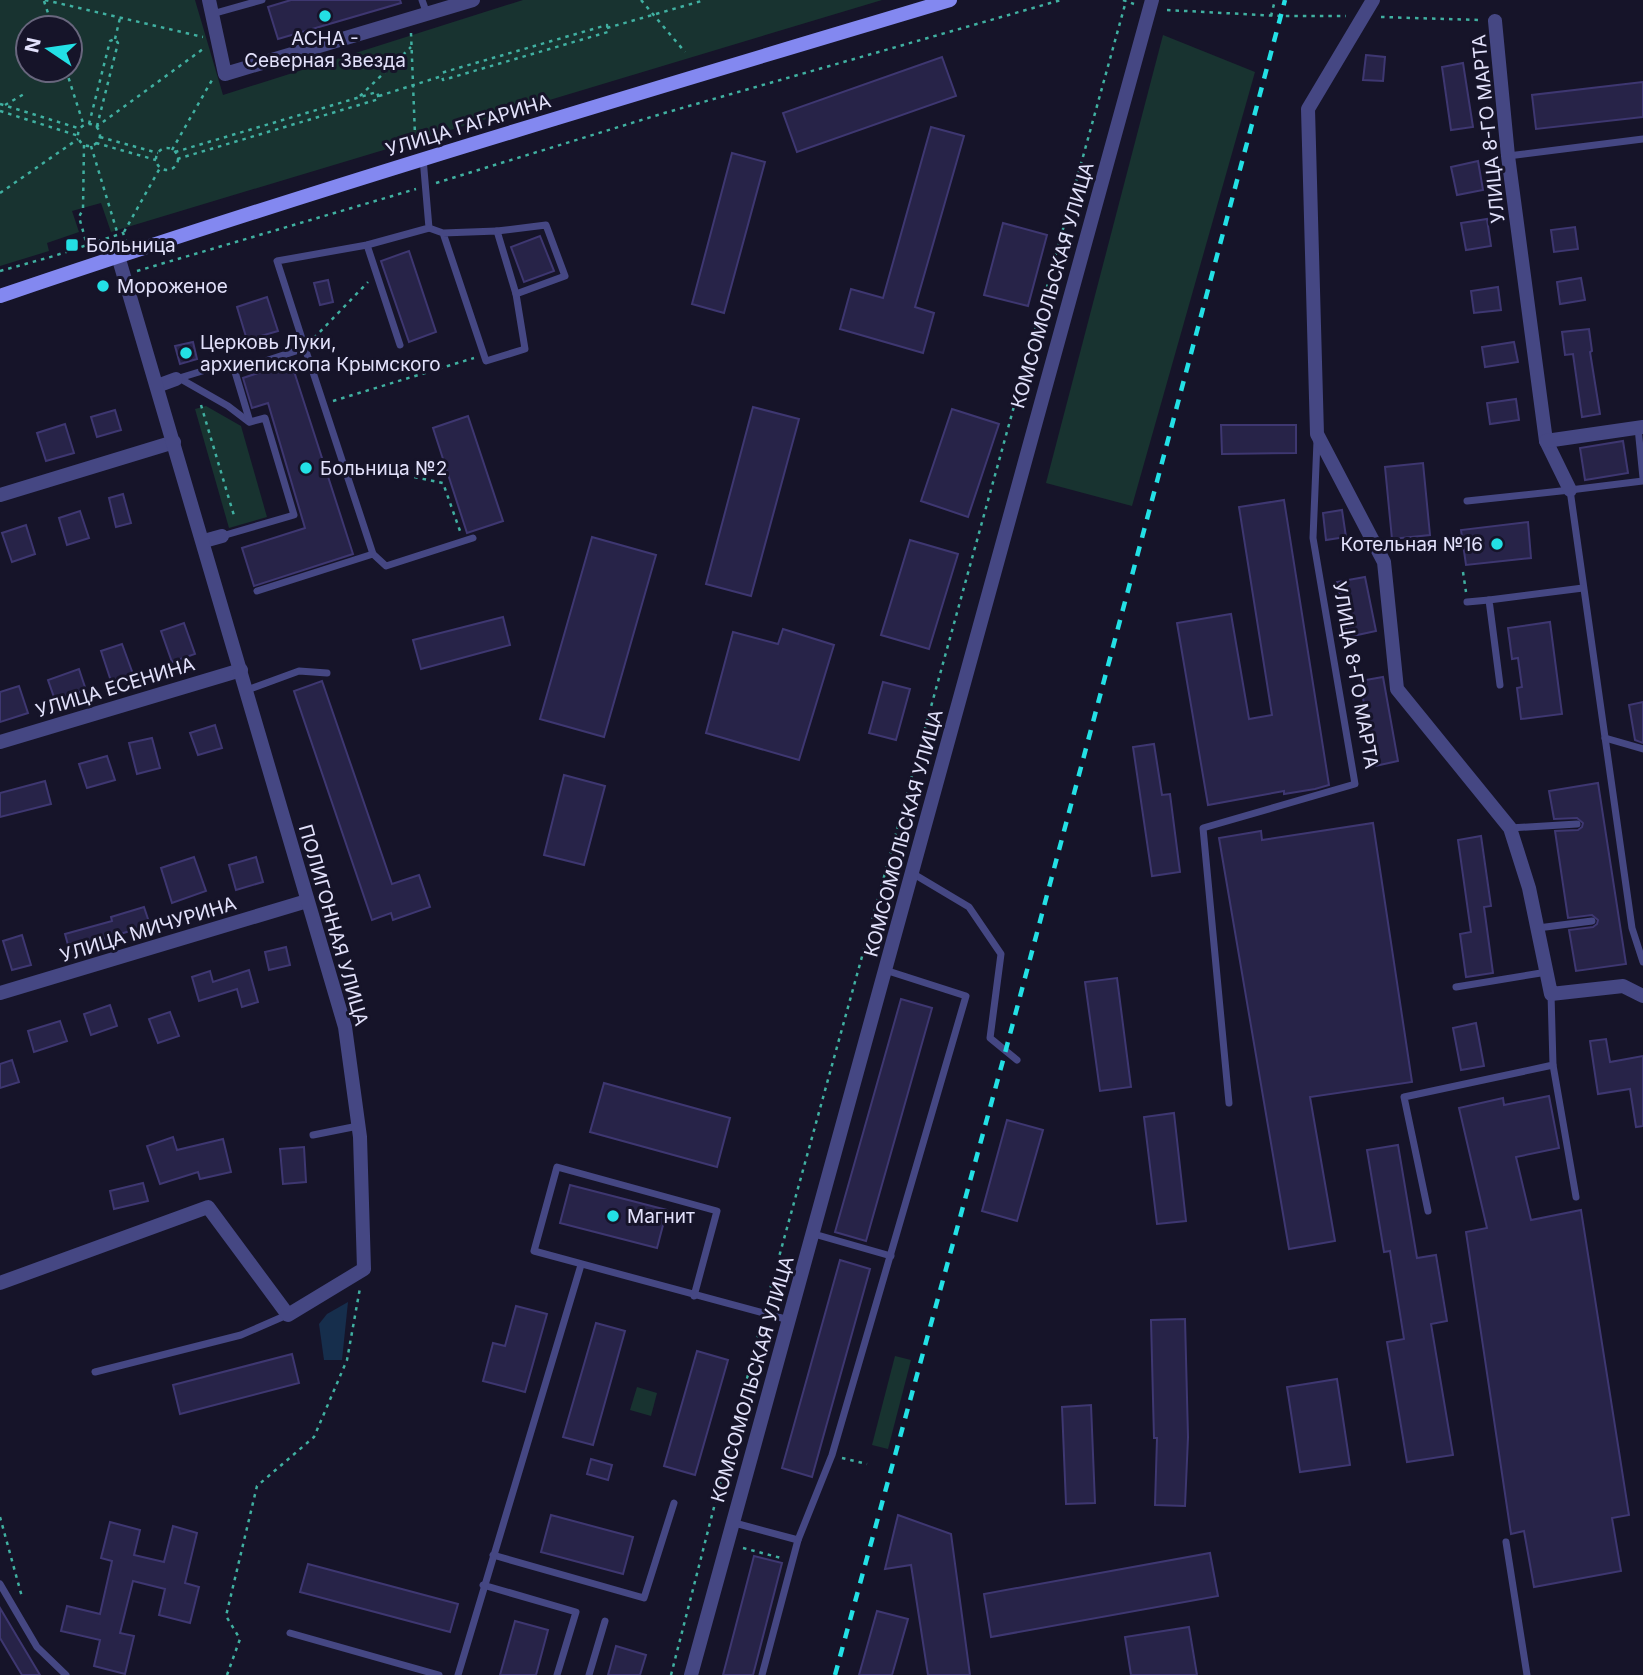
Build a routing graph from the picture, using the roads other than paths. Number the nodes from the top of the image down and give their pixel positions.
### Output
1 (262, 0) edge
2 (473, 0) edge
3 (950, 0) edge
4 (1152, 0) edge
5 (1373, 0) edge
6 (210, 7) edge
7 (421, 11) edge
8 (1495, 21) road end
9 (1643, 139) edge
10 (1508, 156) junction
11 (423, 158) junction
12 (429, 228) junction
13 (497, 232) junction
14 (443, 233) junction
15 (367, 246) junction
16 (118, 256) junction
17 (516, 293) junction
18 (0, 296) edge
19 (400, 345) dead end
20 (305, 348) junction
21 (235, 371) junction
22 (177, 379) junction
23 (157, 386) junction
24 (250, 422) junction
25 (1641, 427) edge
26 (1317, 434) junction
27 (1546, 441) junction
28 (174, 442) junction
29 (1643, 479) edge
30 (1570, 489) junction
31 (0, 495) edge
32 (1467, 502) dead end
33 (222, 536) joint
34 (473, 538) dead end
35 (204, 541) junction
36 (373, 554) junction
37 (1583, 588) junction
38 (257, 590) dead end
39 (1489, 600) junction
40 (1467, 603) road end
41 (241, 670) junction
42 (327, 673) dead end
43 (1500, 685) dead end
44 (247, 690) junction
45 (1605, 738) junction
46 (0, 742) edge
47 (1643, 749) edge
48 (1577, 824) dead end
49 (1510, 828) junction
50 (912, 873) junction
51 (307, 901) junction
52 (1592, 920) dead end
53 (1538, 928) junction
54 (1643, 962) edge
55 (886, 970) junction
56 (1547, 972) junction
57 (1456, 988) dead end
58 (0, 993) edge
59 (1551, 994) junction
60 (1643, 996) edge
61 (1017, 1060) dead end
62 (1553, 1065) junction
63 (1229, 1103) dead end
64 (359, 1125) junction
65 (313, 1135) dead end
66 (1576, 1197) dead end
67 (1428, 1210) dead end
68 (814, 1234) junction
69 (891, 1256) junction
70 (581, 1265) junction
71 (0, 1283) edge
72 (694, 1296) junction
73 (288, 1315) junction
74 (790, 1321) junction
75 (94, 1372) dead end
76 (674, 1503) dead end
77 (731, 1522) junction
78 (798, 1540) junction
79 (1506, 1542) dead end
80 (492, 1555) junction
81 (0, 1584) edge
82 (483, 1585) junction
83 (605, 1620) dead end
84 (290, 1633) dead end
85 (66, 1675) edge
86 (439, 1675) edge
87 (458, 1675) edge
88 (557, 1675) edge
89 (589, 1675) edge
90 (691, 1675) edge
91 (762, 1675) edge
92 (1527, 1675) edge

1 - 6 lane
2 - 7 street
3 - 11 main road, УЛИЦА ГАГАРИНА
4 - 50 street, КОМСОМОЛЬСКАЯ УЛИЦА
5 - 26 street, УЛИЦА 8-ГО МАРТА
6 - 7 street
8 - 10 street, УЛИЦА 8-ГО МАРТА
9 - 10 lane
10 - 27 street, УЛИЦА 8-ГО МАРТА
11 - 12 lane
11 - 16 main road, УЛИЦА ГАГАРИНА
12 - 14 lane
12 - 15 lane
13 - 14 lane
13 - 17 lane
13 - 17 lane
14 - 17 lane
15 - 19 lane
15 - 20 lane
16 - 18 main road, УЛИЦА ГАГАРИНА
16 - 23 street, ПОЛИГОННАЯ УЛИЦА
20 - 21 lane
20 - 36 lane
21 - 22 lane
21 - 24 lane
22 - 23 street
22 - 24 lane
23 - 28 street, ПОЛИГОННАЯ УЛИЦА
24 - 33 lane
25 - 27 street
25 - 29 lane
26 - 49 street, УЛИЦА 8-ГО МАРТА
26 - 63 lane, УЛИЦА 8-ГО МАРТА
27 - 30 street, УЛИЦА 8-ГО МАРТА
28 - 31 street
28 - 35 street, ПОЛИГОННАЯ УЛИЦА
29 - 30 lane
30 - 32 lane
30 - 37 lane
33 - 35 street
34 - 36 lane
35 - 41 street, ПОЛИГОННАЯ УЛИЦА
36 - 38 lane
37 - 39 lane
37 - 45 lane
39 - 40 lane
39 - 43 lane
41 - 44 street, ПОЛИГОННАЯ УЛИЦА
41 - 46 street, УЛИЦА ЕСЕНИНА
42 - 44 lane
44 - 51 street, ПОЛИГОННАЯ УЛИЦА
45 - 47 lane
45 - 54 lane
48 - 49 lane
49 - 53 street, УЛИЦА 8-ГО МАРТА
50 - 55 street, КОМСОМОЛЬСКАЯ УЛИЦА
50 - 61 lane
51 - 58 street, УЛИЦА МИЧУРИНА
51 - 64 street, ПОЛИГОННАЯ УЛИЦА
52 - 53 lane
53 - 56 street, УЛИЦА 8-ГО МАРТА
55 - 68 street, КОМСОМОЛЬСКАЯ УЛИЦА
55 - 69 lane
56 - 57 lane
56 - 59 street, УЛИЦА 8-ГО МАРТА
59 - 60 street
59 - 62 lane
62 - 66 lane
62 - 67 lane
64 - 65 lane
64 - 73 street, ПОЛИГОННАЯ УЛИЦА
68 - 69 lane
68 - 74 street, КОМСОМОЛЬСКАЯ УЛИЦА
69 - 78 lane
70 - 72 lane
70 - 72 lane
70 - 80 lane
71 - 73 street
72 - 74 lane
73 - 75 lane
74 - 77 street, КОМСОМОЛЬСКАЯ УЛИЦА
76 - 80 lane
77 - 78 lane
77 - 90 street, КОМСОМОЛЬСКАЯ УЛИЦА
78 - 91 lane
79 - 92 lane
80 - 82 lane
81 - 85 lane
82 - 87 lane
82 - 88 lane
83 - 89 lane
84 - 86 lane

